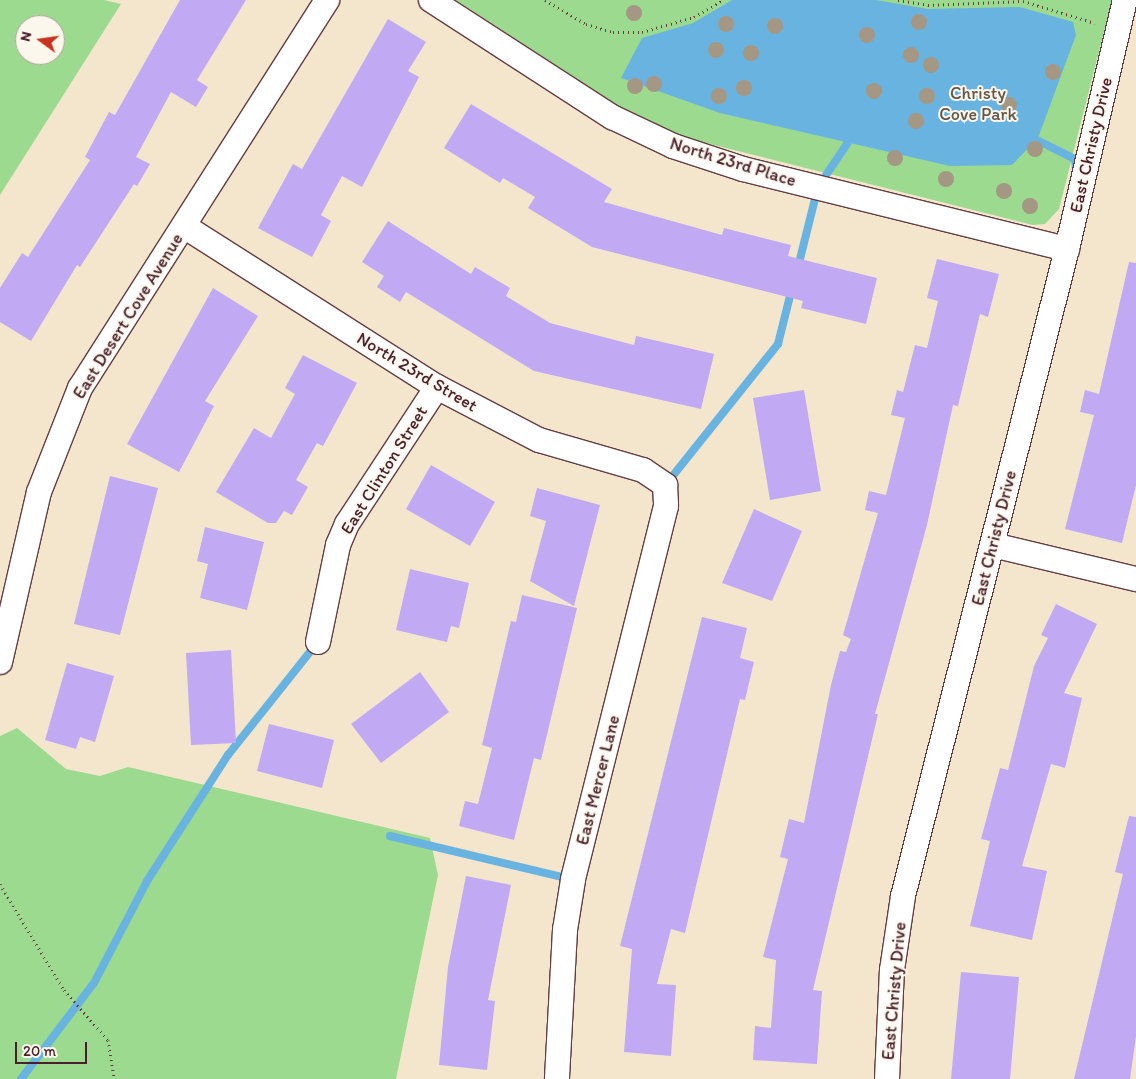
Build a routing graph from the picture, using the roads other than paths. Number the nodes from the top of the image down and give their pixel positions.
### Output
1 (327, 0) edge
2 (431, 0) edge
3 (1125, 0) edge
4 (184, 226) junction
5 (1067, 249) junction
6 (437, 387) junction
7 (665, 485) joint
8 (993, 544) junction
9 (1136, 580) edge
10 (318, 642) dead end
11 (0, 662) edge
12 (557, 1079) edge
13 (887, 1079) edge

1 - 4 street, East Desert Cove Avenue
2 - 5 street, North 23rd Place
3 - 5 street, East Christy Drive
4 - 6 street, North 23rd Street
4 - 11 street, East Desert Cove Avenue
5 - 8 street, East Christy Drive
6 - 7 street, North 23rd Street
6 - 10 street, East Clinton Street
7 - 12 street, East Mercer Lane
8 - 9 street
8 - 13 street, East Christy Drive

